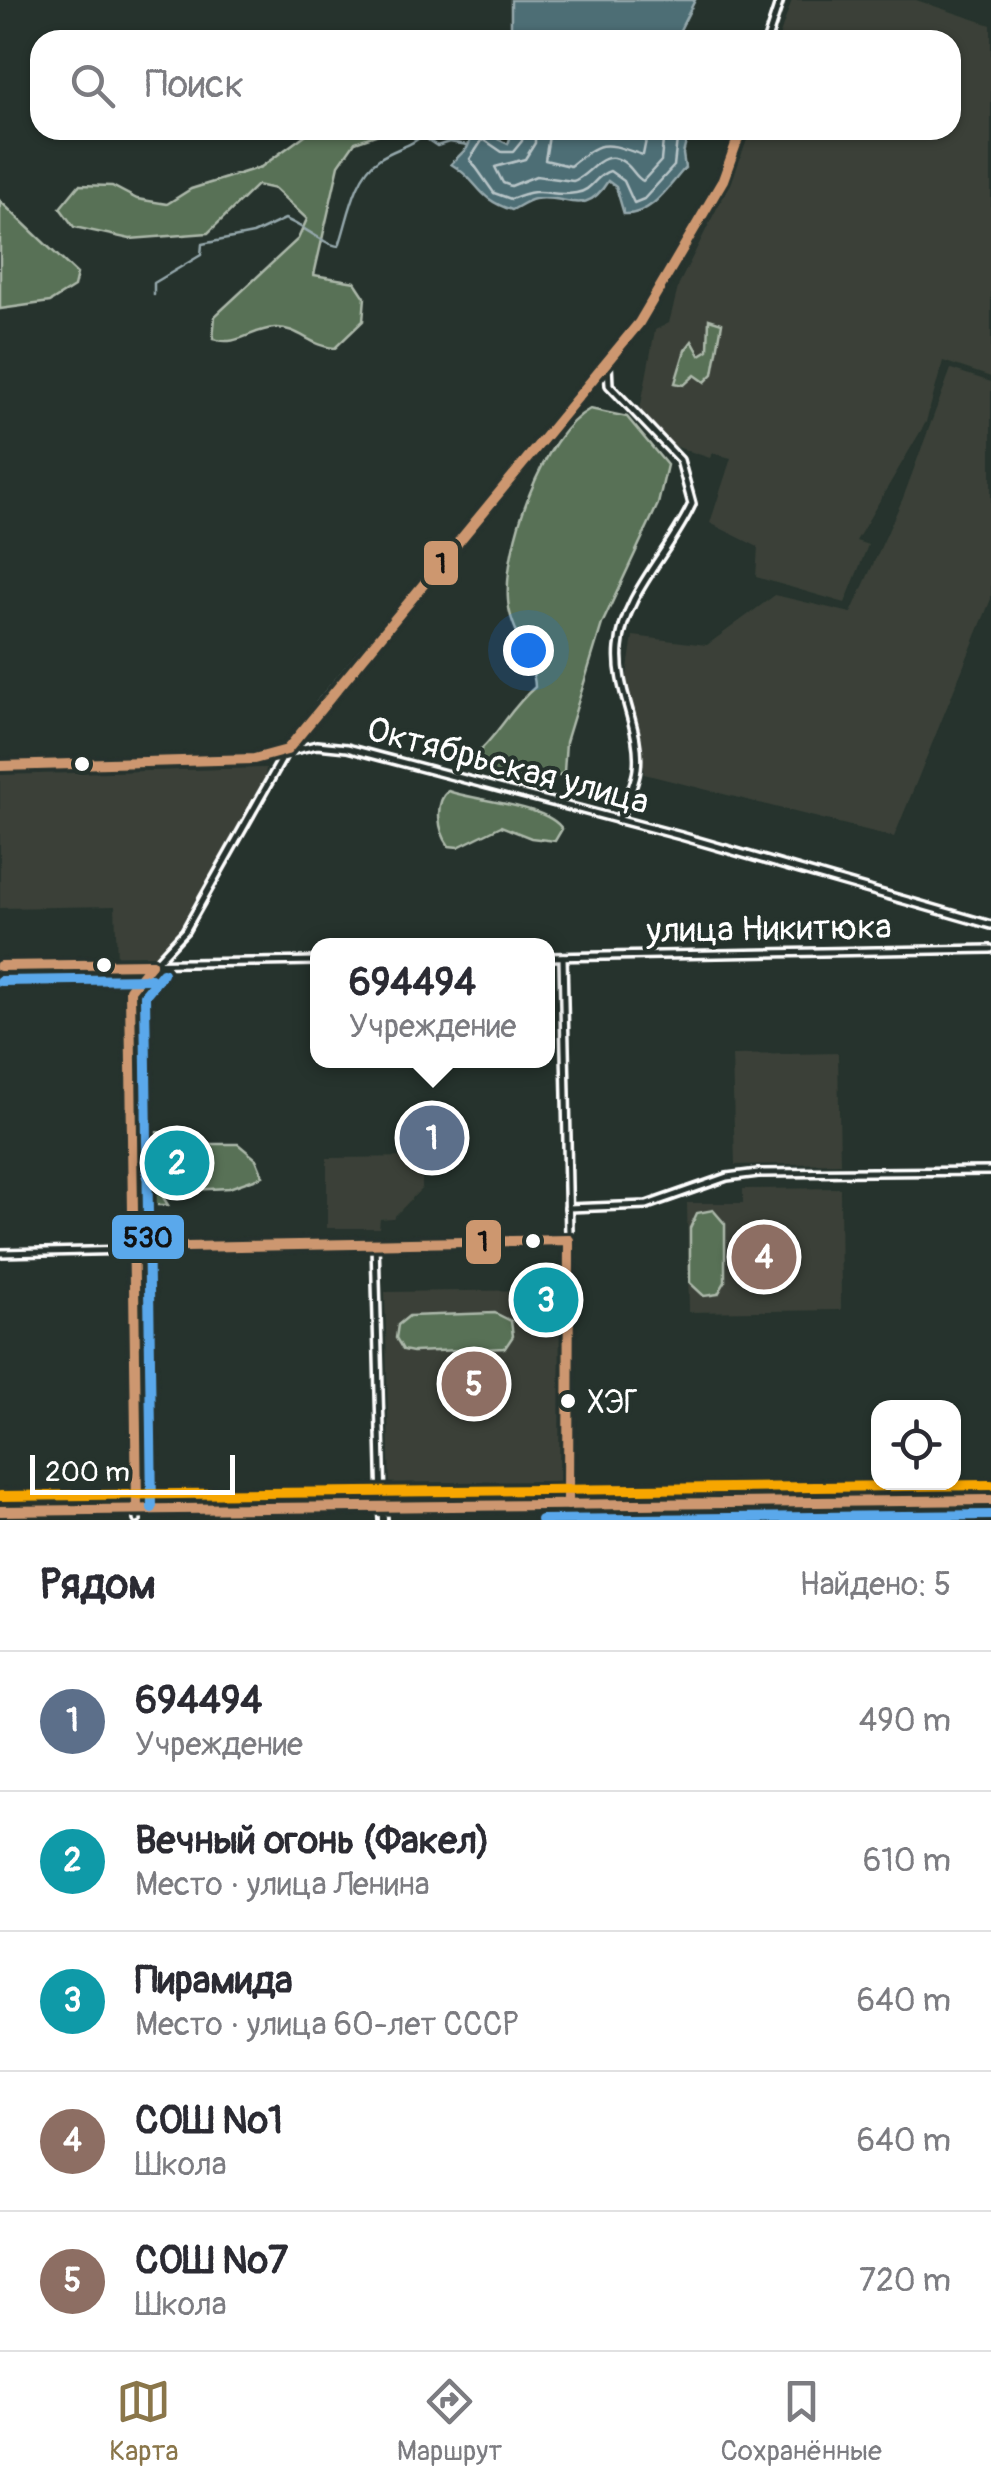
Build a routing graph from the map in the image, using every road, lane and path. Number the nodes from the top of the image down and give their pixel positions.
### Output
1 (780, 0) edge
2 (770, 30) edge
3 (737, 140) edge
4 (608, 361) junction
5 (590, 382) junction
6 (609, 386) junction
7 (288, 750) junction
8 (0, 766) edge
9 (618, 820) junction
10 (991, 925) edge
11 (991, 949) edge
12 (555, 957) edge
13 (563, 957) junction
14 (310, 961) edge
15 (151, 964) junction
16 (0, 966) edge
17 (991, 1171) edge
18 (568, 1208) junction
19 (569, 1240) junction
20 (375, 1244) junction
21 (133, 1248) junction
22 (0, 1253) edge
23 (991, 1500) edge
24 (881, 1501) junction
25 (382, 1504) junction
26 (568, 1505) junction
27 (137, 1508) junction
28 (0, 1511) edge
29 (137, 1520) edge
30 (382, 1520) edge
31 (566, 1520) edge
32 (881, 1520) edge

1 - 2 street
3 - 4 street
4 - 5 street
4 - 6 street
5 - 6 street
5 - 7 street
6 - 9 street
7 - 8 street, Октябрьская улица
7 - 9 street, Октябрьская улица
7 - 15 street
9 - 10 street, Октябрьская улица
11 - 13 street, улица Никитюка
12 - 13 street, улица Никитюка
13 - 18 street
14 - 15 street
15 - 16 street
15 - 21 street
17 - 18 street
18 - 19 street
19 - 20 street
19 - 26 street
20 - 21 street
20 - 25 street
21 - 22 street
21 - 27 street
23 - 24 street
24 - 26 street
24 - 32 street
25 - 26 street
25 - 27 street
25 - 30 street
26 - 31 street
27 - 28 street
27 - 29 street

